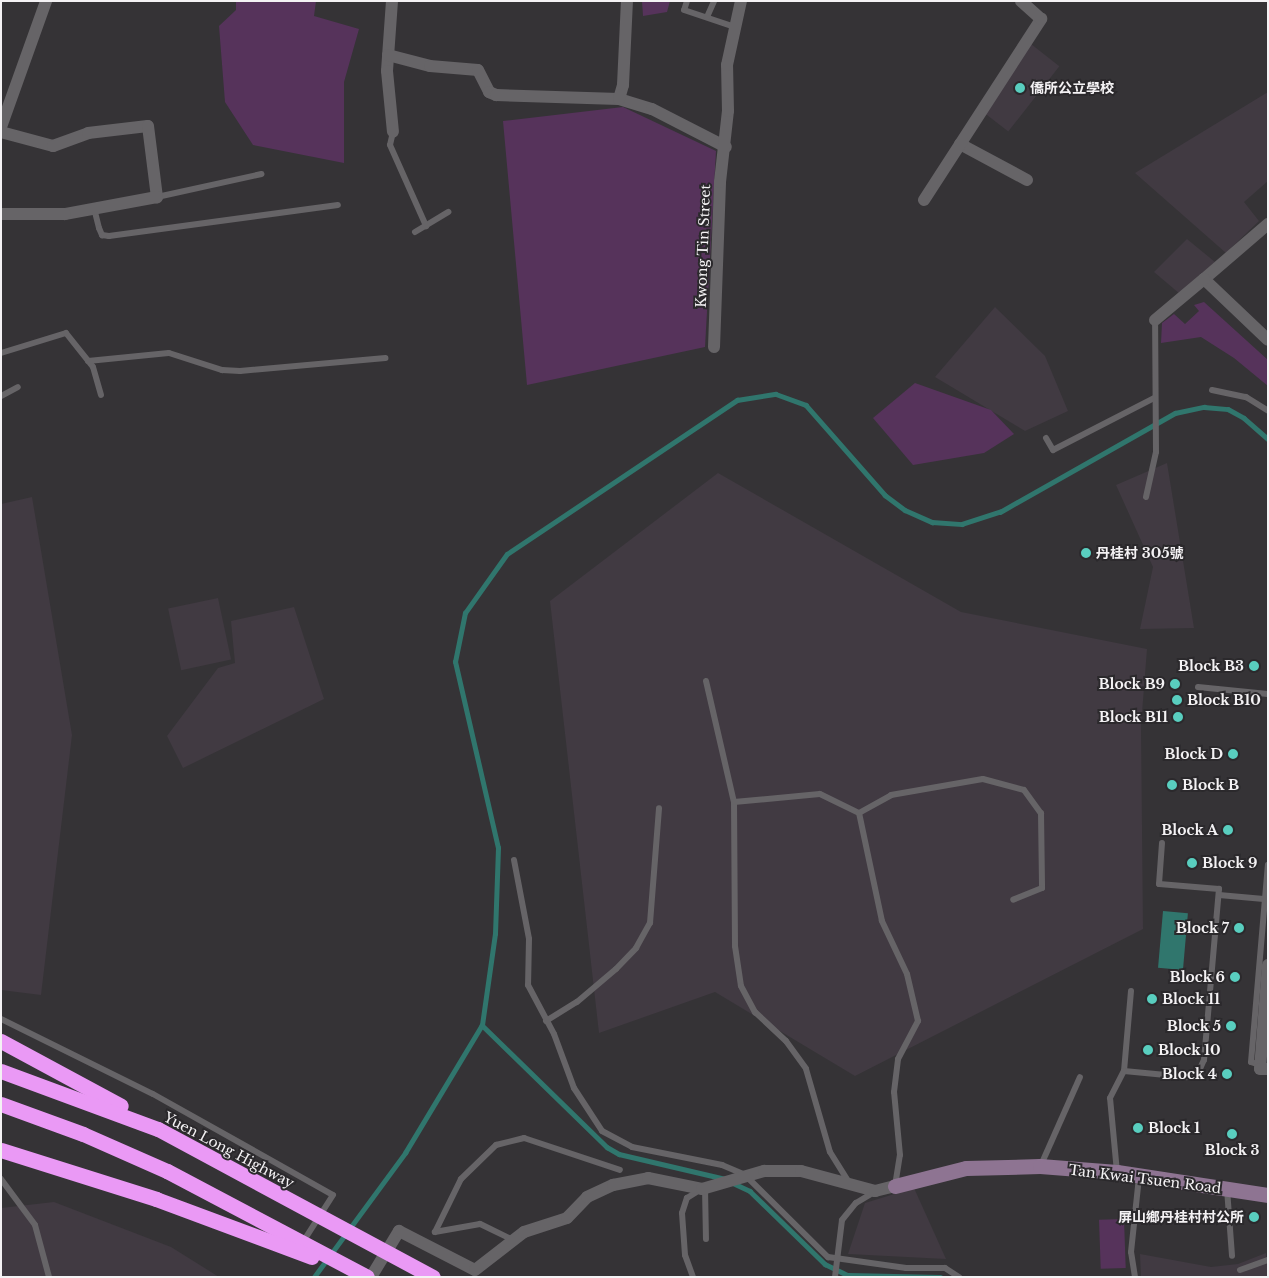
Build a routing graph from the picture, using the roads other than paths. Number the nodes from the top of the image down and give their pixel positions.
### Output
1 (46, 1) edge
2 (392, 1) edge
3 (627, 1) edge
4 (687, 1) edge
5 (714, 1) edge
6 (742, 1) edge
7 (1021, 1) edge
8 (707, 18) junction
9 (735, 27) junction
10 (388, 55) junction
11 (619, 99) junction
12 (1, 127) edge
13 (1, 132) edge
14 (393, 132) joint
15 (960, 144) junction
16 (726, 147) junction
17 (262, 174) dead end
18 (1026, 180) dead end
19 (157, 197) junction
20 (924, 200) dead end
21 (338, 205) dead end
22 (94, 208) junction
23 (448, 212) dead end
24 (1, 214) edge
25 (1268, 224) edge
26 (426, 226) junction
27 (415, 232) dead end
28 (1204, 279) junction
29 (1155, 320) joint
30 (1268, 340) edge
31 (714, 347) dead end
32 (1, 353) edge
33 (385, 358) dead end
34 (88, 361) junction
35 (18, 387) dead end
36 (1212, 390) dead end
37 (101, 395) dead end
38 (1, 396) edge
39 (1154, 398) junction
40 (1268, 411) edge
41 (1046, 438) dead end
42 (1146, 497) dead end
43 (706, 681) dead end
44 (1198, 687) dead end
45 (1268, 694) edge
46 (734, 802) junction
47 (659, 808) dead end
48 (859, 813) junction
49 (1162, 843) dead end
50 (514, 860) dead end
51 (1268, 864) edge
52 (1219, 895) junction
53 (1264, 899) junction
54 (1013, 900) dead end
55 (1268, 965) edge
56 (1131, 991) dead end
57 (1, 1019) edge
58 (546, 1021) junction
59 (1, 1041) edge
60 (1264, 1067) edge
61 (2, 1071) edge
62 (1124, 1071) junction
63 (1080, 1078) dead end
64 (3, 1104) edge
65 (158, 1129) junction
66 (6, 1151) edge
67 (1040, 1166) junction
68 (620, 1170) dead end
69 (1117, 1172) junction
70 (742, 1176) junction
71 (1139, 1177) junction
72 (1, 1179) edge
73 (848, 1182) junction
74 (894, 1186) junction
75 (703, 1189) junction
76 (1227, 1189) junction
77 (875, 1191) junction
78 (1268, 1195) edge
79 (706, 1239) dead end
80 (285, 1240) junction
81 (513, 1240) junction
82 (300, 1248) dead end
83 (1232, 1256) dead end
84 (839, 1257) junction
85 (1268, 1260) edge
86 (1240, 1270) dead end
87 (49, 1277) edge
88 (366, 1277) edge
89 (371, 1277) edge
90 (433, 1277) edge
91 (693, 1277) edge
92 (835, 1277) edge
93 (959, 1277) edge
94 (1134, 1277) edge

1 - 12 street
2 - 10 street
3 - 11 street
4 - 8 lane
5 - 8 lane
6 - 9 street, Kwong Tin Street
7 - 15 street
8 - 9 lane
9 - 16 street, Kwong Tin Street
10 - 11 street
10 - 14 street
11 - 16 street
13 - 19 street
14 - 26 lane
15 - 18 street
15 - 20 street
16 - 31 street, Kwong Tin Street
17 - 19 lane
19 - 22 street
21 - 22 lane
22 - 24 street
23 - 26 lane
25 - 28 street
26 - 27 lane
28 - 29 street
28 - 30 street
29 - 39 lane
32 - 34 lane
33 - 34 lane
34 - 37 lane
35 - 38 lane
36 - 40 lane
39 - 41 lane
39 - 42 lane
43 - 46 lane
44 - 45 lane
46 - 48 lane
46 - 73 lane
47 - 58 lane
48 - 54 lane
48 - 74 lane
49 - 52 lane
50 - 58 lane
51 - 53 lane
52 - 53 lane
52 - 62 lane
53 - 60 lane
55 - 60 street
56 - 62 lane
57 - 82 lane
58 - 70 lane
59 - 65 highway
61 - 65 highway, Yuen Long Highway
62 - 69 lane
63 - 67 lane
64 - 80 highway
65 - 90 highway, Yuen Long Highway
66 - 80 highway
67 - 69 street, Tan Kwai Tsuen Road
67 - 74 street, Tan Kwai Tsuen Road
68 - 81 lane
69 - 71 street, Tan Kwai Tsuen Road
70 - 73 street
70 - 75 street
70 - 84 lane
71 - 76 street, Tan Kwai Tsuen Road
71 - 94 lane
72 - 87 lane
73 - 77 street
74 - 77 street, Tan Kwai Tsuen Road
75 - 79 lane
75 - 81 street
75 - 91 lane
76 - 78 street, Tan Kwai Tsuen Road
76 - 83 lane
77 - 84 lane, Tan Kwai Tsuen Road
80 - 88 highway
81 - 89 street
84 - 92 lane, Tan Kwai Tsuen Road
84 - 93 lane
85 - 86 lane

